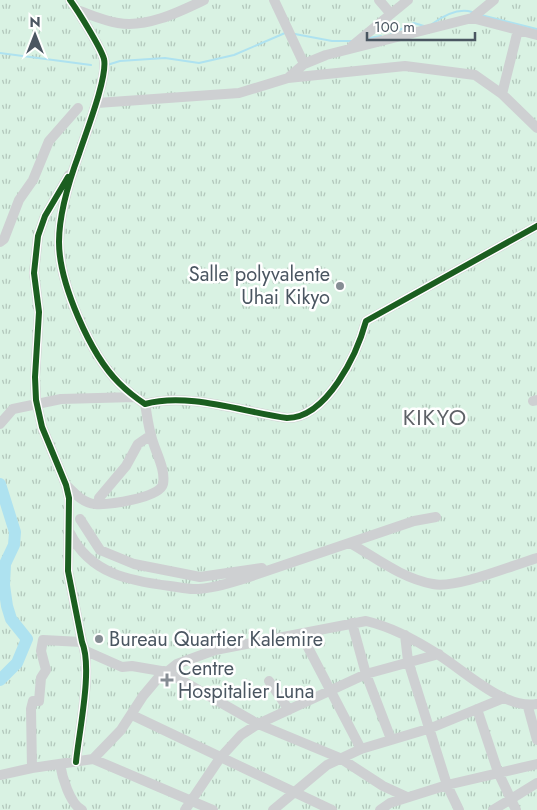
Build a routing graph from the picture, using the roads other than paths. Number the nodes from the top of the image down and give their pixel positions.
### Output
1 (70, 0) edge
2 (204, 0) edge
3 (274, 0) edge
4 (379, 0) edge
5 (408, 0) edge
6 (494, 0) edge
7 (77, 10) junction
8 (391, 14) junction
9 (472, 18) junction
10 (518, 30) junction
11 (537, 35) edge
12 (350, 48) junction
13 (304, 64) junction
14 (288, 78) junction
15 (502, 94) junction
16 (97, 103) junction
17 (78, 108) dead end
18 (537, 128) edge
19 (73, 168) junction
20 (537, 226) edge
21 (0, 242) edge
22 (135, 397) junction
23 (37, 404) junction
24 (146, 404) junction
25 (0, 424) edge
26 (151, 435) junction
27 (66, 485) junction
28 (97, 504) junction
29 (436, 517) dead end
30 (80, 519) junction
31 (69, 530) junction
32 (350, 543) junction
33 (537, 558) edge
34 (284, 565) junction
35 (352, 623) junction
36 (301, 634) junction
37 (405, 636) junction
38 (84, 646) junction
39 (439, 654) junction
40 (408, 662) junction
41 (165, 671) junction
42 (366, 674) junction
43 (269, 681) dead end
44 (330, 690) junction
45 (504, 698) junction
46 (533, 705) edge
47 (477, 709) junction
48 (289, 710) junction
49 (132, 715) junction
50 (258, 724) junction
51 (431, 728) junction
52 (391, 739) junction
53 (537, 740) edge
54 (361, 749) junction
55 (220, 758) junction
56 (340, 758) junction
57 (93, 759) junction
58 (76, 762) junction
59 (60, 764) junction
60 (537, 764) edge
61 (32, 768) junction
62 (498, 772) junction
63 (0, 775) edge
64 (537, 783) edge
65 (448, 785) junction
66 (294, 792) junction
67 (407, 797) junction
68 (191, 798) junction
69 (510, 800) junction
70 (77, 809) edge
71 (185, 810) edge
72 (214, 810) edge
73 (273, 810) edge
74 (332, 810) edge
75 (380, 810) edge
76 (459, 810) edge
77 (493, 810) edge
78 (516, 810) edge

1 - 7 street
2 - 7 street
3 - 13 street
4 - 8 street
5 - 8 street
6 - 9 street
7 - 16 street
8 - 12 street
9 - 10 street
9 - 12 street
10 - 11 street
10 - 15 street
12 - 13 street
13 - 14 street
14 - 15 street
14 - 16 street
15 - 18 street
16 - 19 street
17 - 21 street
19 - 22 street
19 - 23 street
20 - 24 street
22 - 23 street
22 - 24 street
23 - 25 street
23 - 27 street
24 - 26 street
26 - 28 street
26 - 28 street
27 - 28 street
27 - 31 street
28 - 30 street
29 - 32 street
30 - 31 street
30 - 34 street
31 - 34 street
31 - 38 street
32 - 33 street
32 - 34 street
35 - 36 street
35 - 37 street
35 - 42 street
36 - 41 street
36 - 44 street
37 - 39 street
37 - 40 street
38 - 41 street
38 - 58 street
38 - 61 street
39 - 40 street
39 - 45 street
40 - 42 street
40 - 51 street
41 - 49 street
41 - 50 street
42 - 44 street
42 - 52 street
43 - 48 street
44 - 48 street
44 - 54 street
45 - 46 street
45 - 47 street
46 - 53 street
47 - 51 street
47 - 62 street
48 - 50 street
49 - 55 street
49 - 57 street
50 - 55 street
50 - 56 street
51 - 52 street
51 - 65 street
52 - 54 street
54 - 56 street
55 - 66 street
55 - 68 street
56 - 66 street
56 - 67 street
57 - 58 street
57 - 68 street
58 - 59 street
59 - 61 street
59 - 70 street
60 - 62 street
61 - 63 street
62 - 65 street
62 - 69 street
64 - 69 street
65 - 67 street
65 - 76 street
66 - 73 street
66 - 74 street
67 - 75 street
68 - 71 street
68 - 72 street
69 - 77 street
69 - 78 street

